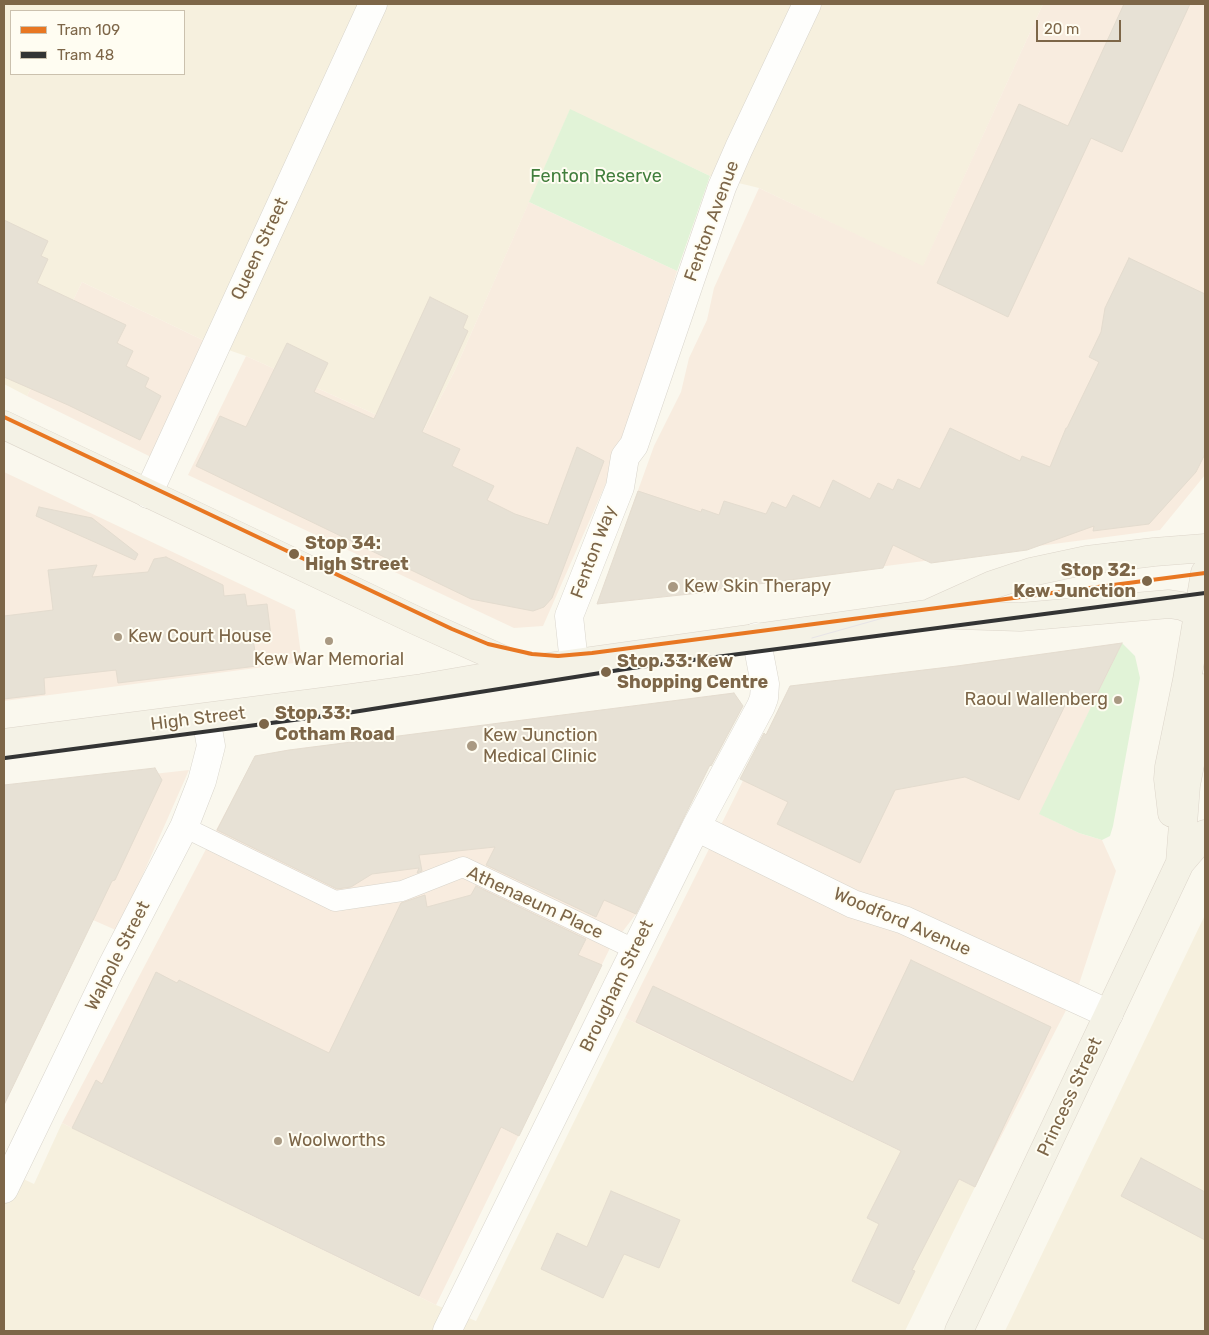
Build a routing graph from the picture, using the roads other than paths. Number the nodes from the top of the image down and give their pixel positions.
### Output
1 (373, 4) edge
2 (807, 4) edge
3 (4, 425) edge
4 (634, 444) joint
5 (148, 494) junction
6 (1205, 548) edge
7 (1205, 573) edge
8 (926, 614) junction
9 (1202, 615) edge
10 (756, 637) junction
11 (574, 664) junction
12 (526, 670) junction
13 (1205, 688) edge
14 (206, 718) junction
15 (4, 743) edge
16 (184, 827) junction
17 (696, 827) junction
18 (1205, 834) edge
19 (1180, 863) junction
20 (636, 950) junction
21 (1109, 1014) junction
22 (11, 1157) edge
23 (4, 1189) edge
24 (447, 1331) edge
25 (959, 1331) edge

1 - 5 street, Queen Street
2 - 4 street, Fenton Avenue
3 - 5 main road
4 - 11 street, Fenton Way
5 - 12 main road
6 - 8 main road, High Street
7 - 9 main road
8 - 9 main road, High Street
8 - 10 main road, High Street
9 - 19 main road
10 - 11 main road, High Street
10 - 17 street, Brougham Street
11 - 12 main road, High Street
12 - 14 main road, High Street
13 - 19 main road, Princess Street
14 - 15 main road, High Street
14 - 16 street, Walpole Street
16 - 20 street, Athenaeum Place
16 - 22 street, Walpole Street
17 - 20 street, Brougham Street
17 - 21 street, Woodford Avenue
18 - 19 main road, Princess Street
19 - 21 main road, Princess Street
20 - 24 street, Brougham Street
21 - 25 main road, Princess Street
22 - 23 street, Walpole Street

